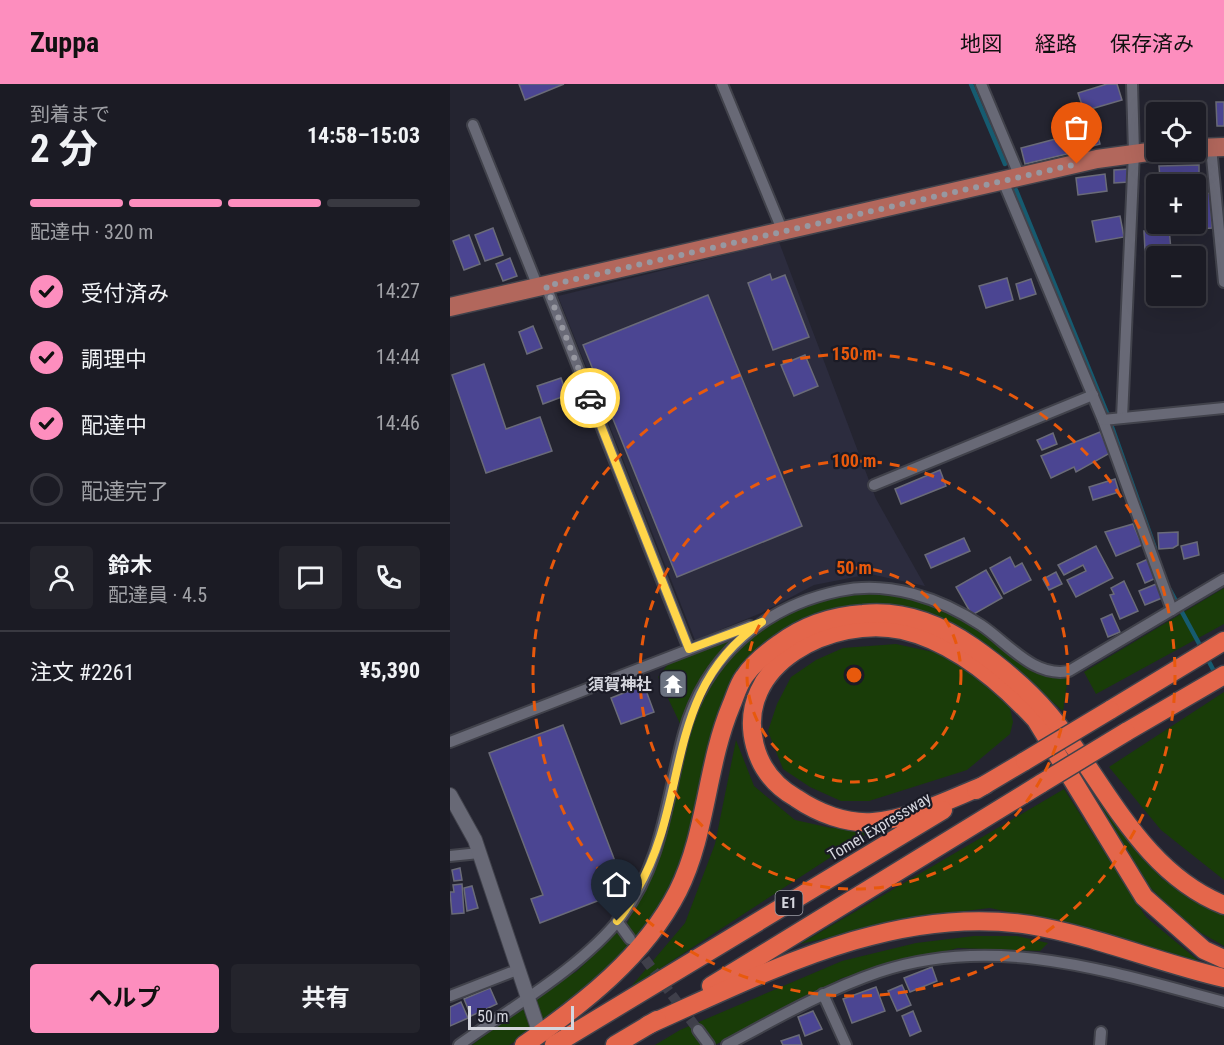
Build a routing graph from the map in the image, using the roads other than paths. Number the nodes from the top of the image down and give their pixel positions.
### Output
1 (722, 84) edge
2 (981, 84) edge
3 (1132, 84) edge
4 (473, 125) dead end
5 (1210, 147) edge
6 (1146, 151) edge
7 (1134, 152) junction
8 (1011, 179) junction
9 (783, 232) junction
10 (1224, 282) edge
11 (542, 287) junction
12 (450, 307) edge
13 (1093, 395) junction
14 (1224, 408) edge
15 (1122, 418) junction
16 (1103, 420) junction
17 (874, 485) dead end
18 (1224, 579) edge
19 (1172, 610) junction
20 (762, 622) junction
21 (1224, 641) edge
22 (689, 649) junction
23 (1224, 675) edge
24 (450, 742) edge
25 (985, 785) junction
26 (450, 795) edge
27 (479, 853) junction
28 (450, 856) edge
29 (1224, 905) edge
30 (617, 921) junction
31 (630, 939) tunnel mouth
32 (1224, 959) edge
33 (517, 970) junction
34 (1224, 978) edge
35 (823, 994) junction
36 (450, 996) edge
37 (526, 997) junction
38 (1224, 1002) edge
39 (537, 1025) dead end
40 (648, 1025) junction
41 (698, 1030) tunnel mouth
42 (1101, 1032) dead end
43 (459, 1045) edge
44 (525, 1045) edge
45 (554, 1045) edge
46 (615, 1045) edge
47 (709, 1045) edge
48 (727, 1045) edge
49 (846, 1045) edge
50 (1100, 1045) edge

1 - 9 street
2 - 8 street
3 - 7 street
4 - 11 street
5 - 10 street
6 - 7 main road
7 - 8 main road
7 - 15 street
8 - 9 main road
8 - 13 street
9 - 11 main road
11 - 12 main road
11 - 22 street
13 - 16 street
13 - 17 street
14 - 15 street
15 - 16 street
16 - 19 street
18 - 19 street
19 - 20 street
20 - 22 street
20 - 30 street
21 - 25 highway, Tomei Expressway / E1, bridge
22 - 24 street
23 - 40 highway, E1, bridge
25 - 32 highway
25 - 45 highway, Tomei Expressway / E1
26 - 27 street
27 - 28 street
27 - 33 street
29 - 44 highway
30 - 31 street
30 - 37 street
33 - 36 street
33 - 37 street
34 - 40 highway
35 - 38 street
35 - 48 street
35 - 49 street
37 - 39 street
37 - 43 street
40 - 46 highway, E1
41 - 47 street
42 - 50 street

